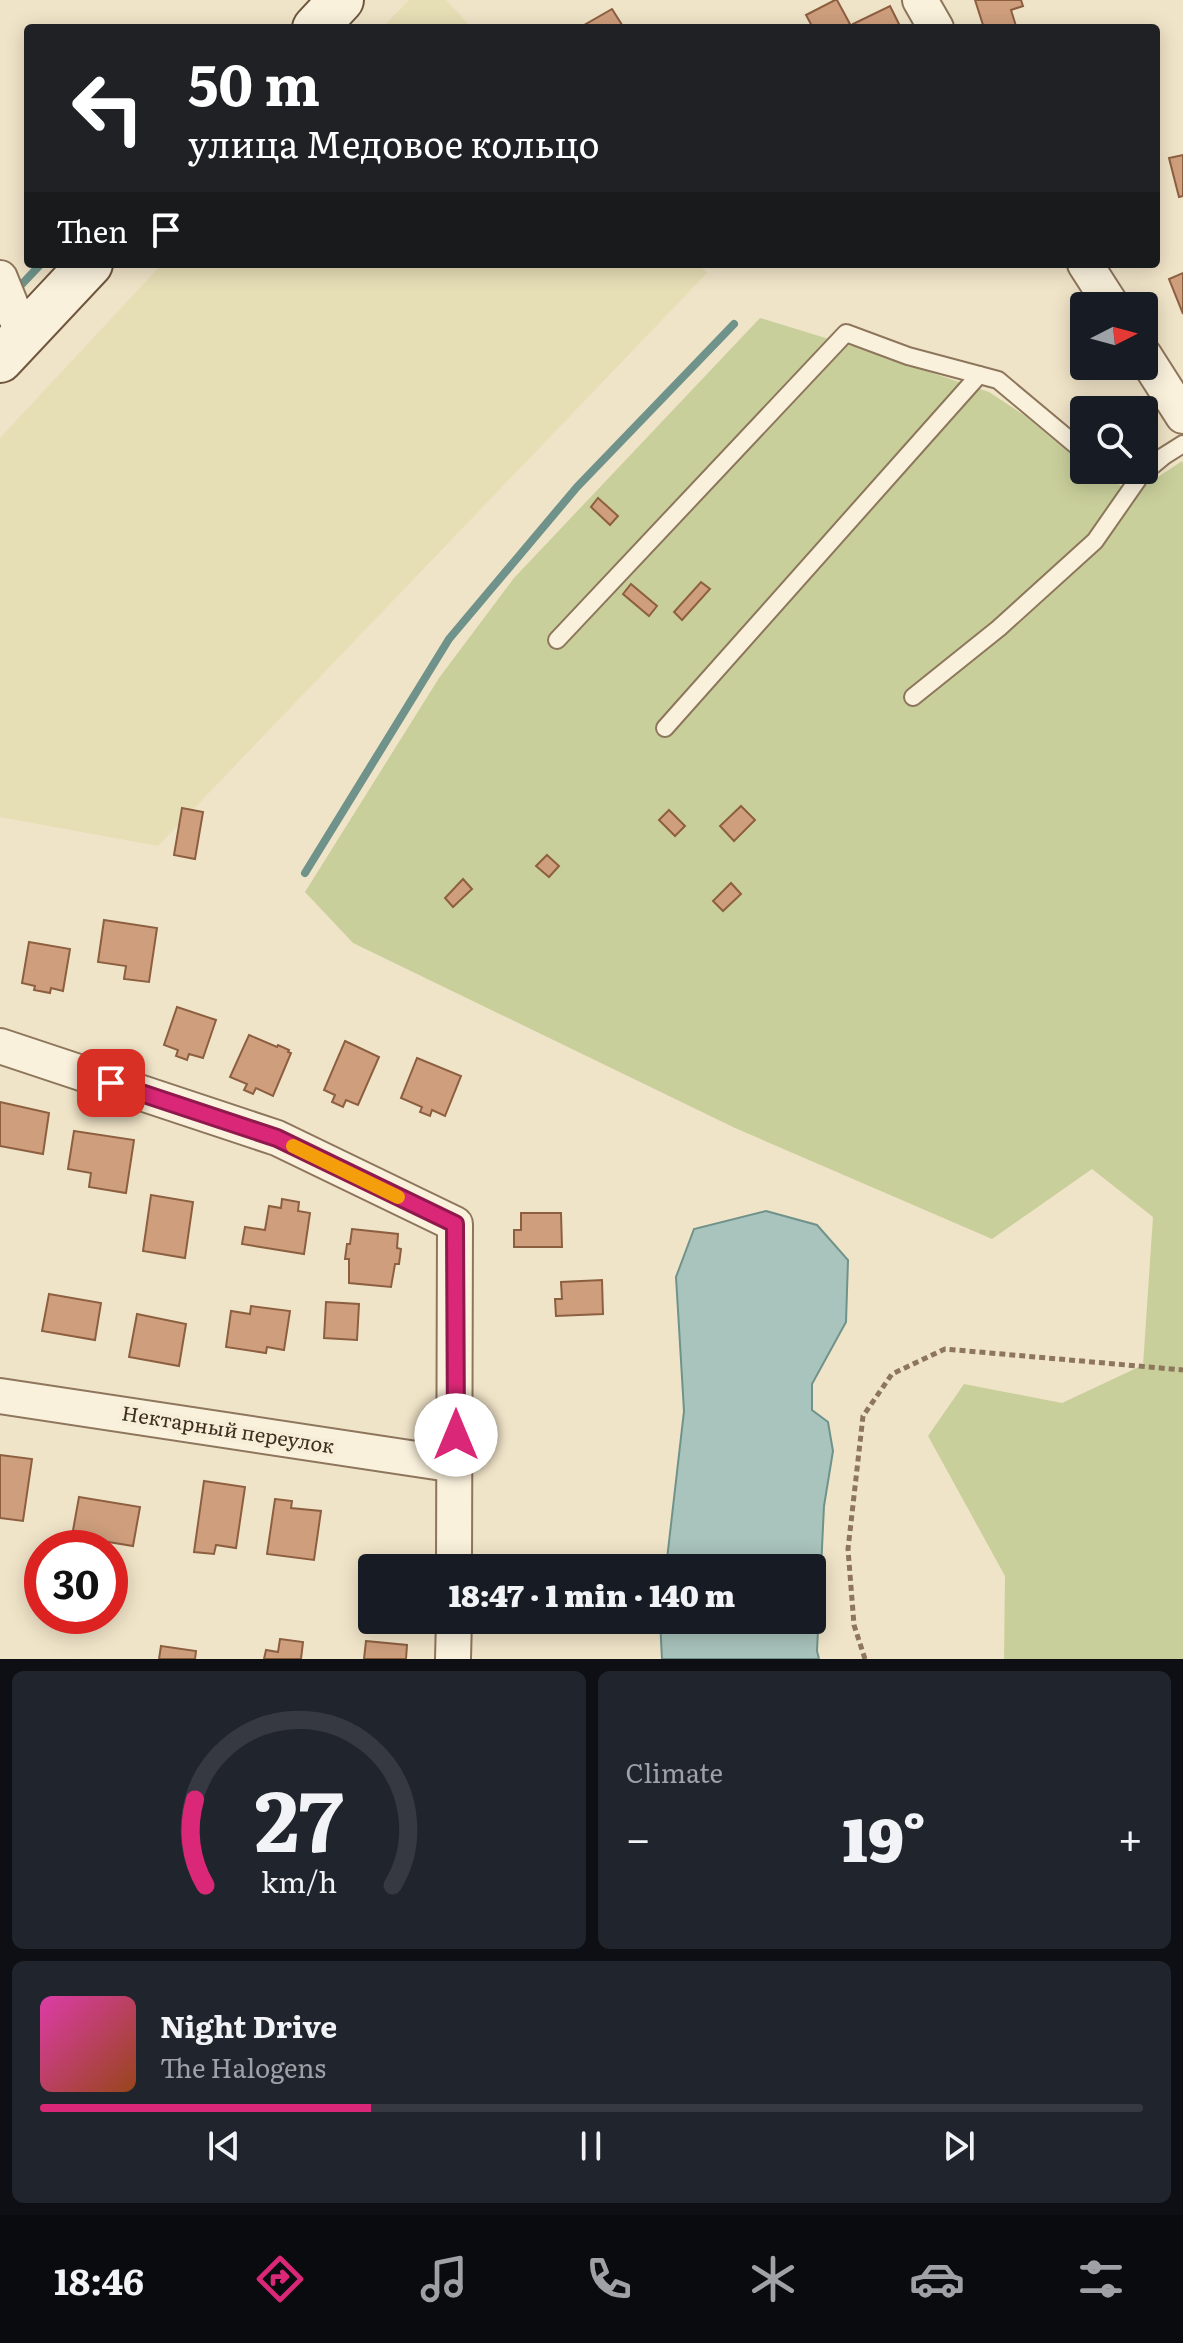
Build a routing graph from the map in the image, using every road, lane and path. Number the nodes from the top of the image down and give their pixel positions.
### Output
1 (341, 0) edge
2 (920, 0) edge
3 (319, 24) edge
4 (934, 24) edge
5 (86, 268) edge
6 (1088, 268) edge
7 (0, 278) edge
8 (1103, 292) edge
9 (12, 347) edge
10 (979, 375) junction
11 (1158, 377) edge
12 (1183, 416) edge
13 (1070, 440) edge
14 (1183, 444) edge
15 (1158, 461) edge
16 (1135, 484) edge
17 (557, 640) dead end
18 (913, 697) dead end
19 (665, 728) dead end
20 (0, 1046) edge
21 (1183, 1370) edge
22 (0, 1396) edge
23 (456, 1465) junction
24 (454, 1554) edge
25 (454, 1634) edge
26 (453, 1659) edge
27 (865, 1659) edge

1 - 3 main road
2 - 4 street
5 - 9 main road
6 - 8 street
7 - 9 street
10 - 13 lane
10 - 17 lane
10 - 19 lane
11 - 12 street
14 - 15 lane
16 - 18 lane
20 - 23 street
21 - 27 path
22 - 23 street, Нектарный переулок
23 - 24 street
25 - 26 street

